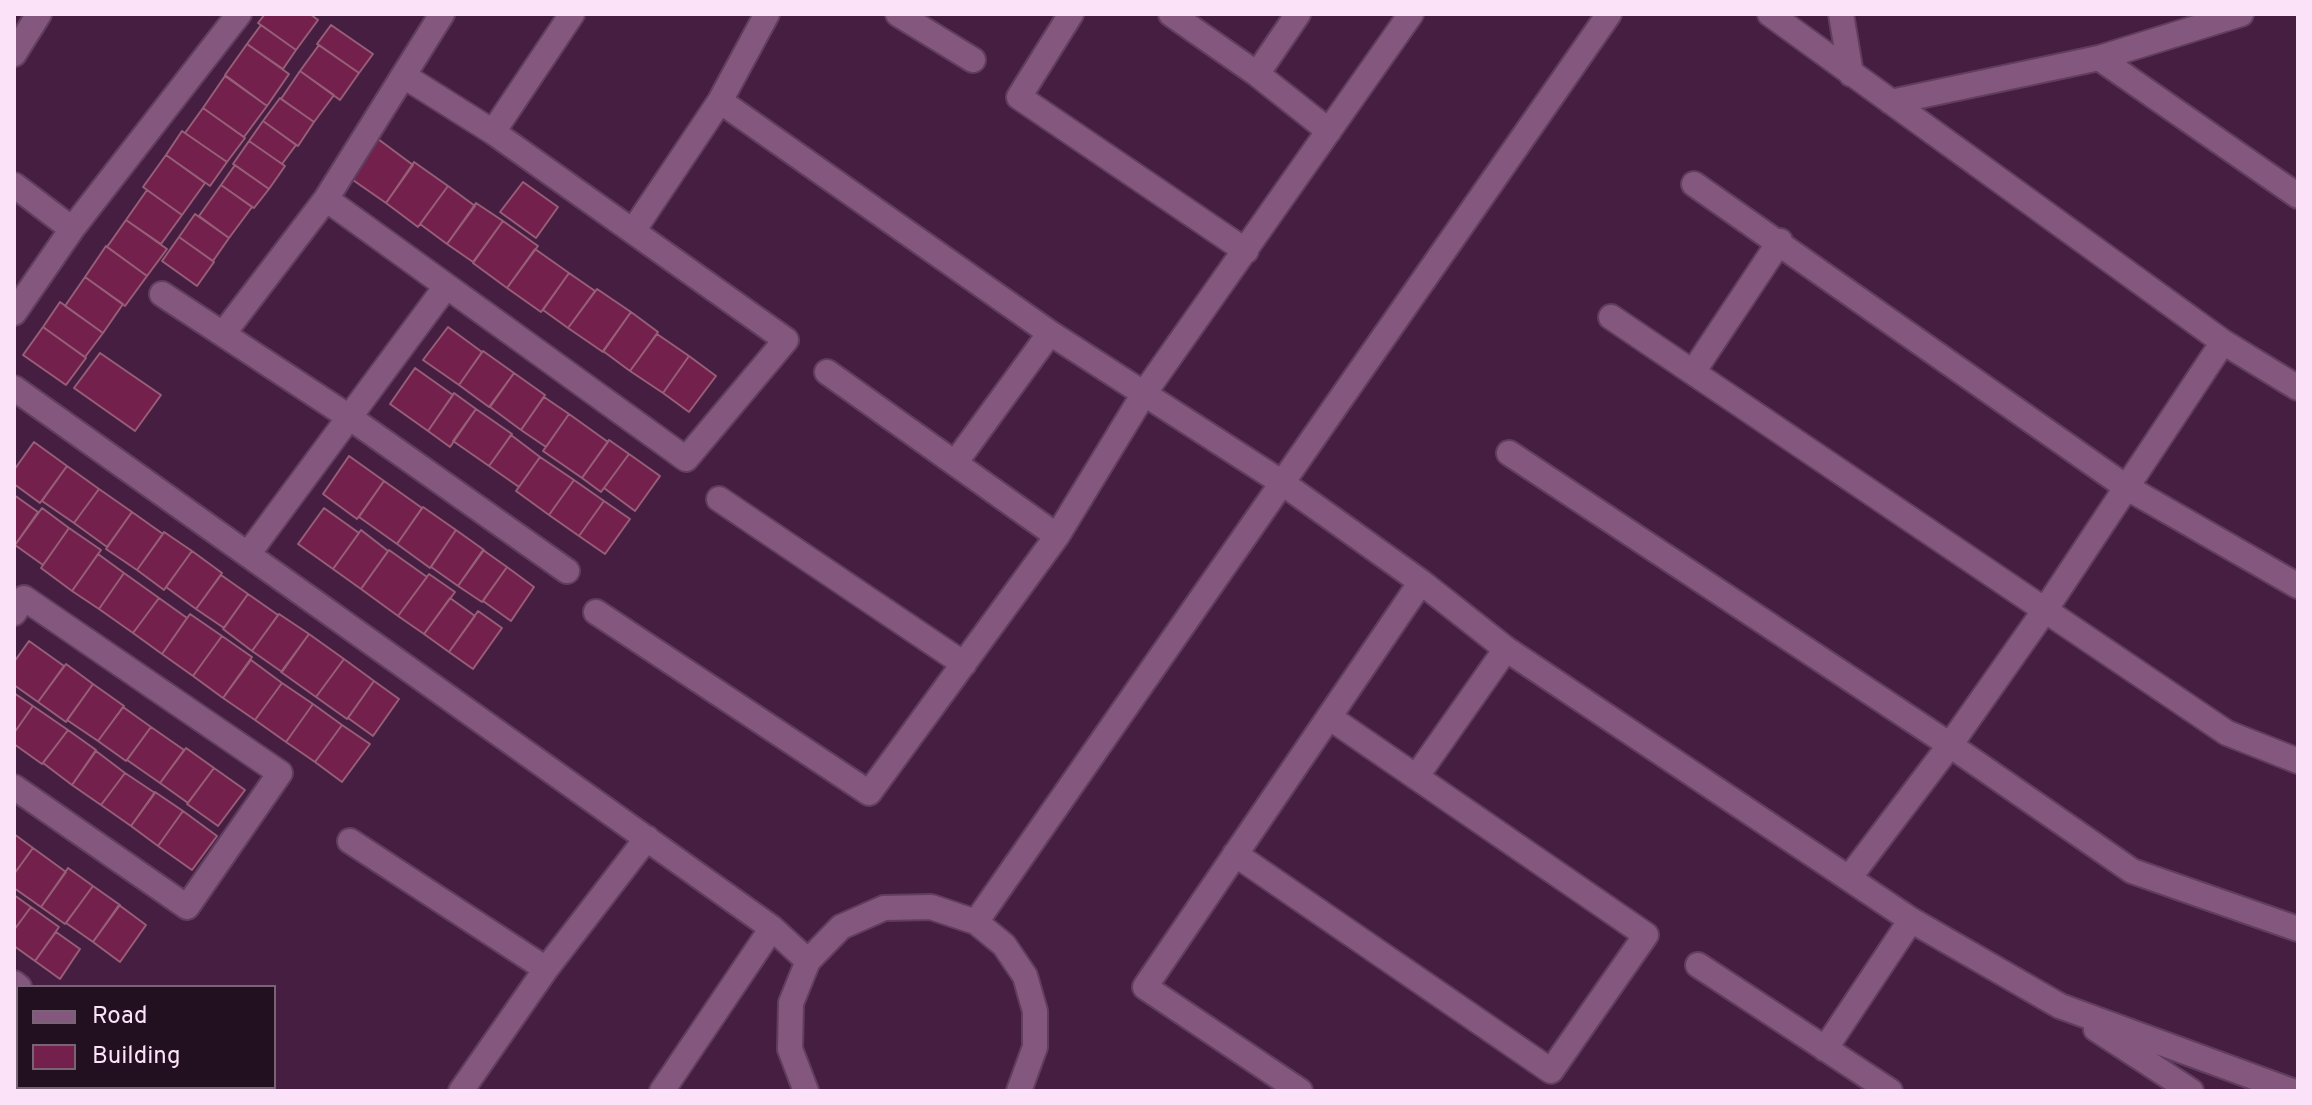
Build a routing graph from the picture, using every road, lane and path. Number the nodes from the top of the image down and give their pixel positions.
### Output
1 (39, 14) edge
2 (239, 14) edge
3 (442, 14) edge
4 (572, 14) edge
5 (767, 14) edge
6 (898, 14) edge
7 (1071, 14) edge
8 (1171, 14) edge
9 (1298, 14) edge
10 (1411, 14) edge
11 (1609, 14) edge
12 (1770, 14) edge
13 (1841, 14) edge
14 (2241, 14) edge
15 (14, 54) edge
16 (2099, 58) junction
17 (973, 60) dead end
18 (1257, 74) junction
19 (1851, 74) junction
20 (404, 76) junction
21 (720, 101) junction
22 (1891, 102) junction
23 (1329, 131) junction
24 (493, 132) junction
25 (1694, 184) dead end
26 (14, 185) edge
27 (2298, 196) edge
28 (326, 199) junction
29 (72, 229) junction
30 (633, 231) junction
31 (1780, 241) junction
32 (1246, 251) junction
33 (445, 288) junction
34 (162, 294) dead end
35 (14, 313) edge
36 (1611, 317) dead end
37 (1050, 333) junction
38 (223, 334) junction
39 (2223, 342) junction
40 (827, 372) dead end
41 (1693, 372) junction
42 (14, 388) edge
43 (2298, 388) edge
44 (1145, 392) junction
45 (349, 417) junction
46 (1509, 453) dead end
47 (955, 463) junction
48 (1281, 482) junction
49 (2126, 487) junction
50 (719, 499) dead end
51 (1057, 536) junction
52 (248, 554) junction
53 (567, 571) dead end
54 (1421, 582) junction
55 (2298, 586) edge
56 (2045, 610) junction
57 (596, 612) dead end
58 (14, 613) edge
59 (1506, 649) junction
60 (964, 664) junction
61 (1329, 717) junction
62 (1950, 745) junction
63 (2298, 761) edge
64 (1416, 777) junction
65 (14, 787) edge
66 (647, 838) junction
67 (350, 841) dead end
68 (1235, 854) junction
69 (1849, 878) junction
70 (1911, 920) junction
71 (976, 922) junction
72 (772, 928) junction
73 (2298, 929) edge
74 (808, 961) junction
75 (1698, 965) dead end
76 (546, 969) junction
77 (2060, 1006) junction
78 (1825, 1049) junction
79 (461, 1091) edge
80 (662, 1091) edge
81 (806, 1091) edge
82 (1019, 1091) edge
83 (1300, 1091) edge
84 (1890, 1091) edge
85 (2191, 1091) edge
86 (2292, 1091) edge

1 - 15 street
2 - 29 street
3 - 20 street
4 - 24 street
5 - 21 street
6 - 17 street
7 - 32 street
8 - 18 street
9 - 18 street
10 - 23 street
11 - 48 street
12 - 19 street
13 - 19 street
14 - 16 street
16 - 22 street
16 - 27 street
18 - 23 street
19 - 22 street
20 - 24 street
20 - 28 street
21 - 30 street
21 - 37 street
22 - 39 street
23 - 32 street
24 - 30 street
25 - 31 street
26 - 29 street
28 - 33 street
28 - 38 street
29 - 35 street
30 - 33 street
31 - 41 street
31 - 49 street
32 - 44 street
33 - 45 street
34 - 38 street
36 - 41 street
37 - 44 street
37 - 47 street
38 - 45 street
39 - 43 street
39 - 49 street
40 - 47 street
41 - 56 street
42 - 52 street
44 - 48 street
44 - 51 street
45 - 52 street
45 - 53 street
46 - 62 street
47 - 51 street
48 - 54 street
48 - 71 street
49 - 55 street
49 - 56 street
50 - 60 street
51 - 60 street
52 - 66 street
54 - 59 street
54 - 61 street
56 - 62 street
56 - 63 street
57 - 60 street
58 - 65 street
59 - 64 street
59 - 69 street
61 - 64 street
61 - 68 street
62 - 69 street
62 - 73 street
64 - 68 street
66 - 72 street
66 - 76 street
67 - 76 street
68 - 83 street
69 - 70 street
70 - 77 street
70 - 78 street
71 - 74 street
71 - 82 street
72 - 74 street
72 - 80 street
74 - 81 street
75 - 78 street
76 - 79 street
77 - 85 street
77 - 86 street
78 - 84 street

